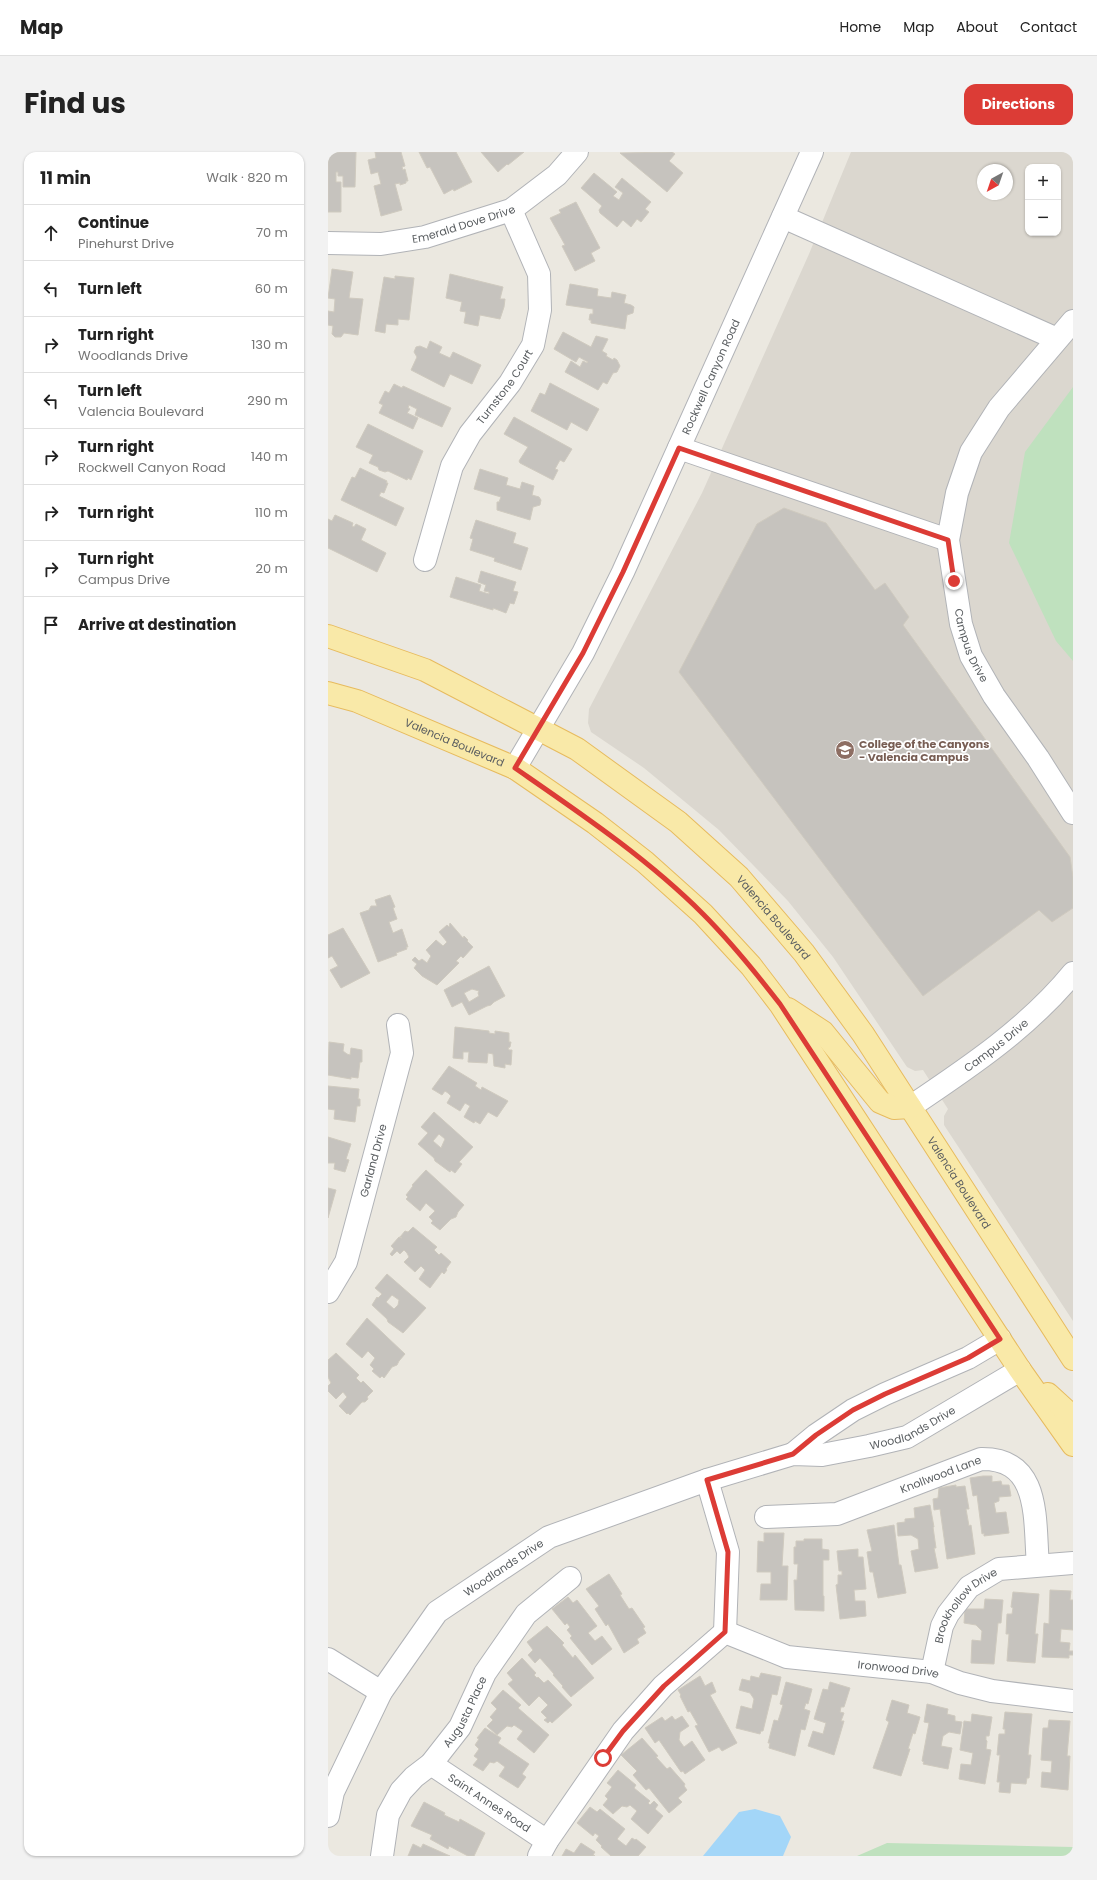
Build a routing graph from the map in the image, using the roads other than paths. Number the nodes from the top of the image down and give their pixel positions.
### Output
1 (577, 152) edge
2 (812, 152) edge
3 (511, 210) junction
4 (783, 217) junction
5 (328, 243) edge
6 (1073, 321) edge
7 (1057, 339) junction
8 (679, 448) junction
9 (948, 540) junction
10 (425, 560) dead end
11 (328, 636) edge
12 (328, 693) edge
13 (539, 728) junction
14 (515, 768) junction
15 (1073, 813) edge
16 (1073, 973) edge
17 (780, 1004) junction
18 (398, 1025) dead end
19 (910, 1107) junction
20 (328, 1292) edge
21 (1000, 1339) junction
22 (1073, 1359) edge
23 (1020, 1370) junction
24 (1073, 1417) edge
25 (1073, 1445) edge
26 (793, 1454) junction
27 (707, 1480) junction
28 (766, 1517) dead end
29 (1073, 1563) edge
30 (1038, 1565) junction
31 (570, 1578) dead end
32 (725, 1632) junction
33 (328, 1659) edge
34 (932, 1672) junction
35 (381, 1692) junction
36 (1073, 1701) edge
37 (431, 1764) junction
38 (328, 1816) edge
39 (543, 1848) edge
40 (382, 1856) edge

1 - 3 street, Emerald Dove Drive
2 - 4 street, Rockwell Canyon Road
3 - 5 street, Emerald Dove Drive
3 - 10 street, Turnstone Court
4 - 7 street
4 - 8 street, Rockwell Canyon Road
6 - 7 street, Campus Drive
7 - 9 street, Campus Drive
8 - 9 street
8 - 13 street, Rockwell Canyon Road
9 - 15 street, Campus Drive
11 - 13 main road, Valencia Boulevard
12 - 14 main road, Valencia Boulevard
13 - 14 street, Rockwell Canyon Road
13 - 19 main road, Valencia Boulevard
14 - 17 main road, Valencia Boulevard
16 - 19 street, Campus Drive
17 - 19 main road
17 - 21 main road, Valencia Boulevard
18 - 20 street, Garland Drive
19 - 22 main road, Valencia Boulevard
21 - 23 main road, Valencia Boulevard
21 - 26 street, Woodlands Drive
23 - 24 main road
23 - 25 main road, Valencia Boulevard
23 - 26 street, Woodlands Drive
26 - 27 street, Woodlands Drive
27 - 32 street
27 - 35 street, Woodlands Drive
28 - 30 street, Knollwood Lane
29 - 30 street, Brookhollow Drive
30 - 34 street, Brookhollow Drive
31 - 37 street, Augusta Place
32 - 34 street, Ironwood Drive
32 - 39 street
33 - 35 street
34 - 36 street, Ironwood Drive
35 - 38 street, Woodlands Drive
37 - 39 street, Saint Annes Road
37 - 40 street, Augusta Place

